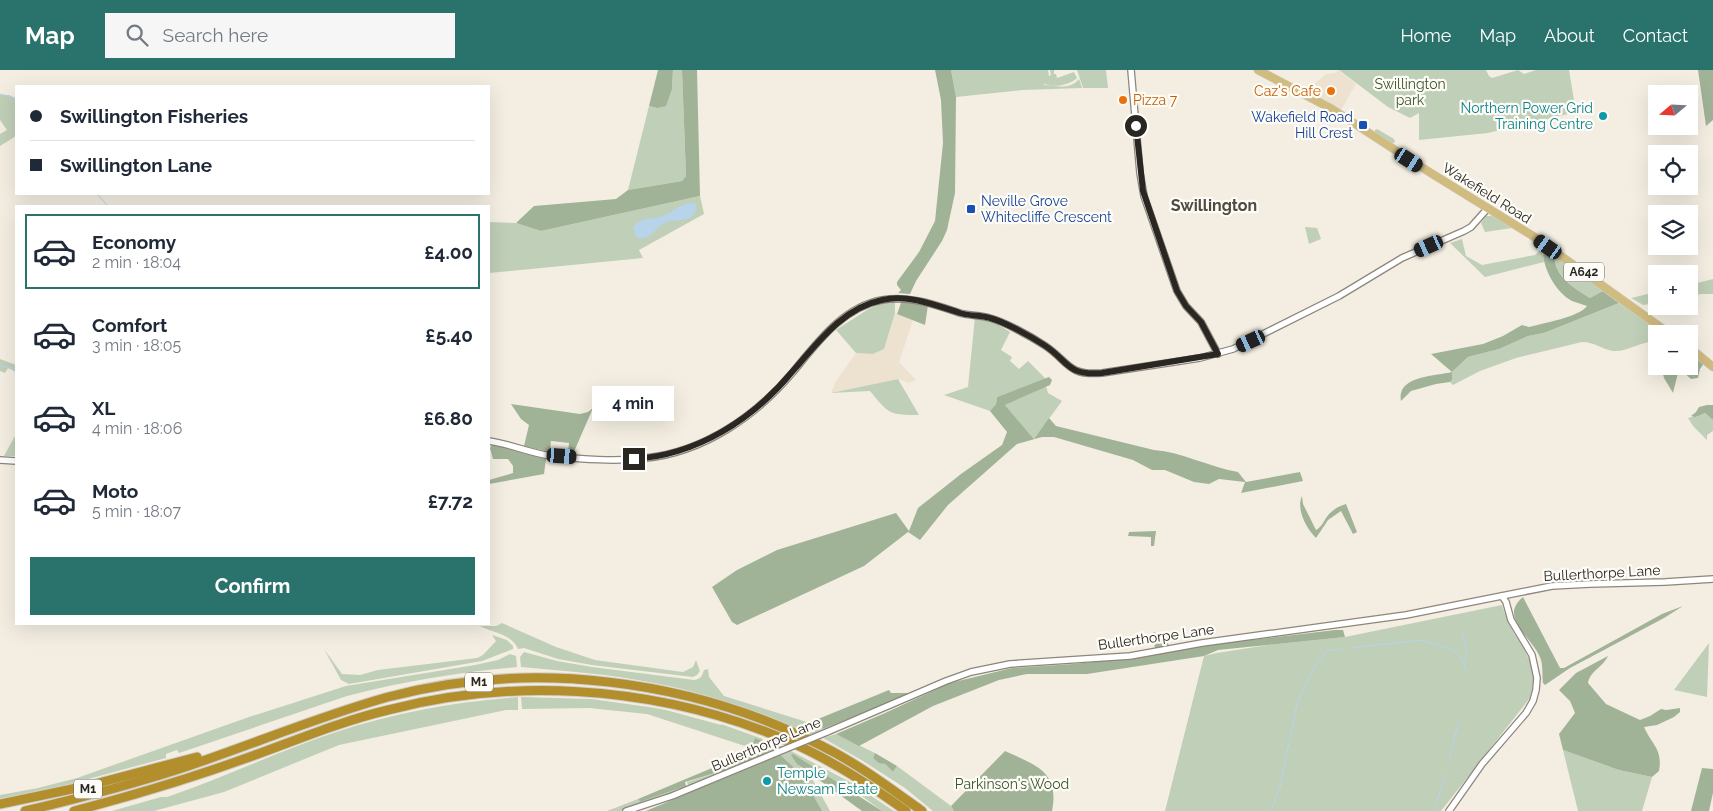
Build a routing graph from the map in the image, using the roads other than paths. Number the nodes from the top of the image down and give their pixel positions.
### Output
1 (1131, 70) edge
2 (1258, 70) edge
3 (1488, 208) junction
4 (1657, 325) edge
5 (1218, 354) junction
6 (1698, 354) edge
7 (1713, 367) edge
8 (490, 441) edge
9 (0, 460) edge
10 (15, 461) edge
11 (1713, 579) edge
12 (1502, 596) junction
13 (350, 709) junction
14 (175, 770) junction
15 (158, 788) junction
16 (0, 806) edge
17 (25, 811) edge
18 (74, 811) edge
19 (99, 811) edge
20 (626, 811) edge
21 (906, 811) edge
22 (922, 811) edge
23 (1449, 811) edge

1 - 5 street
2 - 3 main road, Wakefield Road / A642
3 - 4 main road, Wakefield Road / A642
3 - 5 street
5 - 8 street
6 - 7 main road
9 - 10 street
11 - 12 street, Bullerthorpe Lane
12 - 20 street, Bullerthorpe Lane, bridge
12 - 23 street
13 - 14 highway, M1
13 - 16 highway, M1
13 - 22 highway, M1
14 - 16 highway, M1
14 - 17 highway, M1
15 - 18 highway, M1
15 - 19 highway, M1
15 - 21 highway, M1

